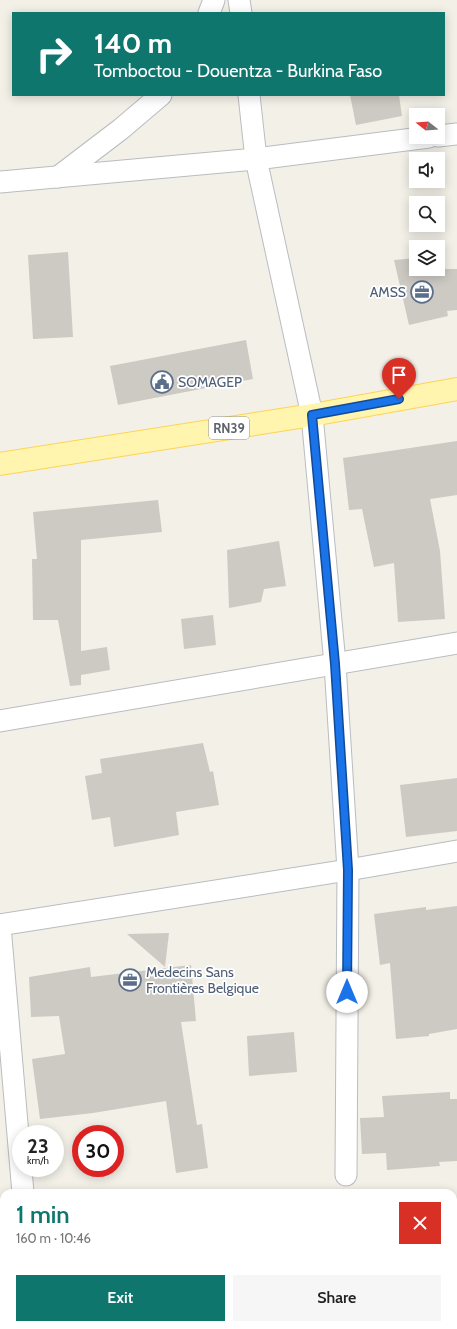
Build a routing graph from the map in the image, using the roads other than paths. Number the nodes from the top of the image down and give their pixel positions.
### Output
1 (214, 0) edge
2 (239, 0) edge
3 (209, 12) edge
4 (241, 12) edge
5 (160, 96) edge
6 (249, 96) edge
7 (457, 134) edge
8 (445, 135) edge
9 (409, 140) edge
10 (256, 159) junction
11 (58, 177) junction
12 (0, 182) edge
13 (457, 389) edge
14 (312, 415) junction
15 (0, 464) edge
16 (457, 643) edge
17 (335, 664) junction
18 (0, 721) edge
19 (457, 851) edge
20 (348, 870) junction
21 (0, 926) edge
22 (346, 1175) dead end
23 (23, 1189) edge

1 - 3 street
2 - 4 street
5 - 11 street
6 - 10 street
7 - 8 street
9 - 10 street
10 - 11 street
10 - 14 street
11 - 12 street
13 - 14 main road, RN39
14 - 15 main road, RN39
14 - 17 street
16 - 17 street
17 - 18 street
17 - 20 street
19 - 20 street
20 - 21 street
20 - 22 street
21 - 23 street

